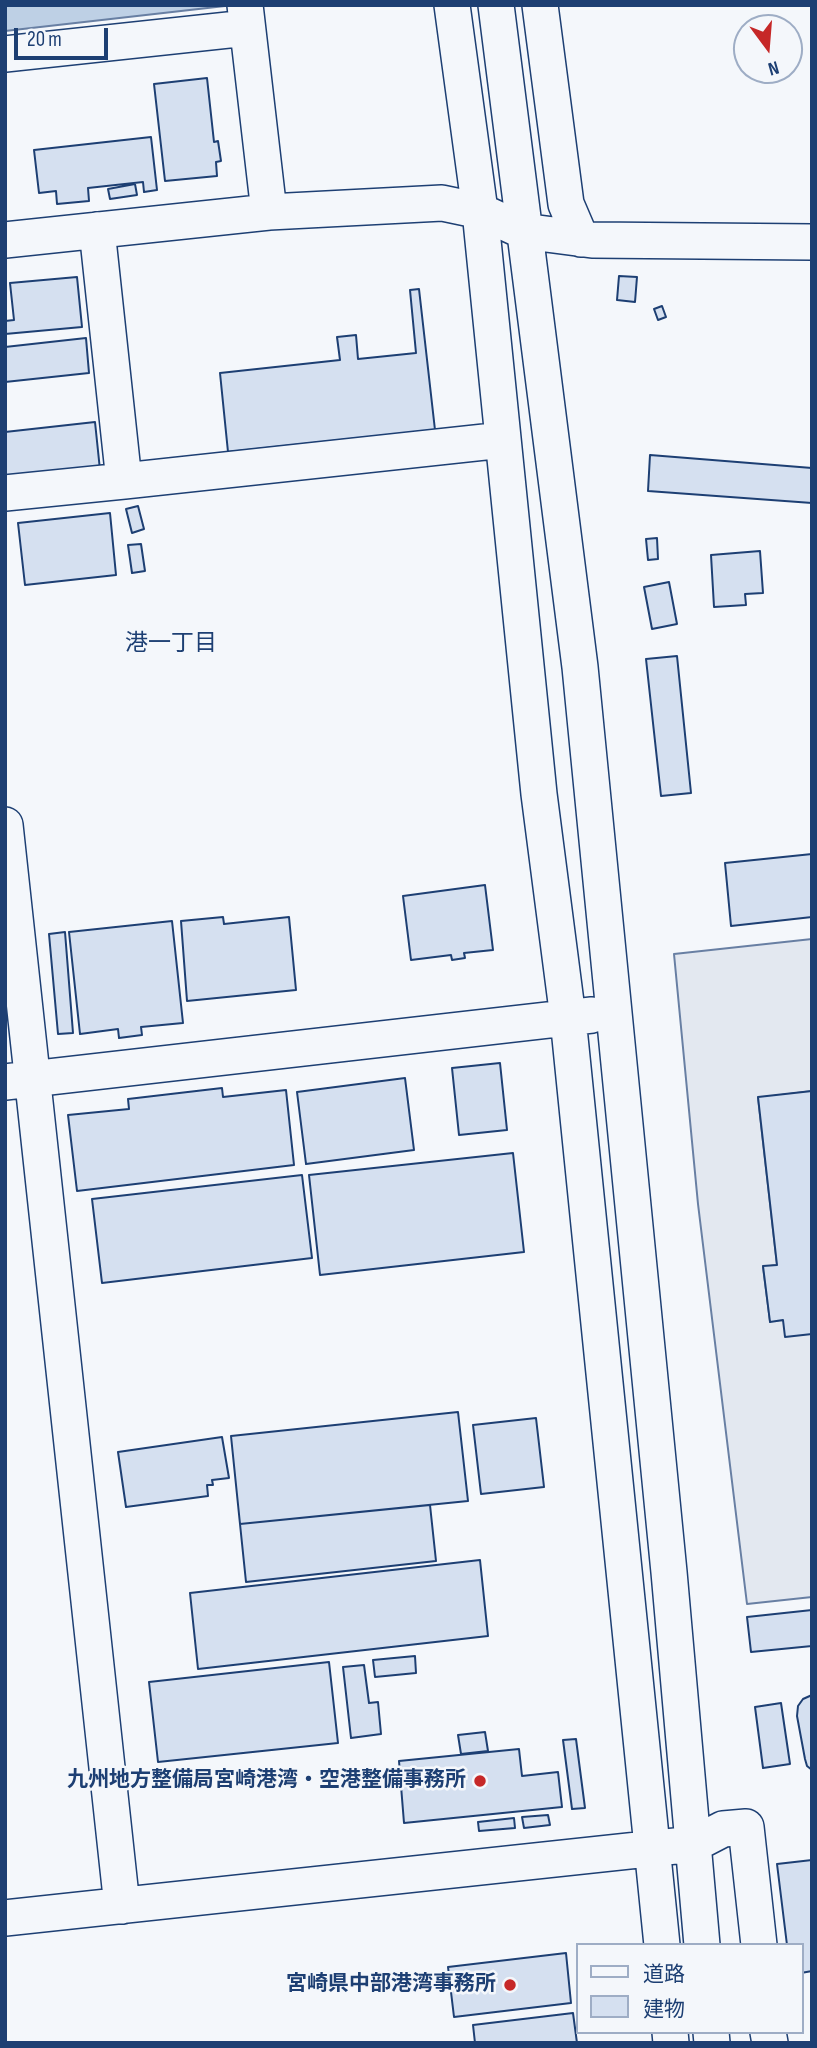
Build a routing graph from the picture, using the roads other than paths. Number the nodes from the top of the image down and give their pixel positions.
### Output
1 (452, 5) edge
2 (496, 5) edge
3 (540, 5) edge
4 (246, 17) edge
5 (5, 54) edge
6 (480, 211) junction
7 (269, 212) junction
8 (97, 230) junction
9 (523, 231) junction
10 (581, 239) junction
11 (5, 240) edge
12 (812, 242) edge
13 (503, 440) junction
14 (124, 481) junction
15 (5, 493) edge
16 (5, 825) edge
17 (613, 1013) junction
18 (568, 1018) junction
19 (19, 1081) edge
20 (694, 1844) junction
21 (654, 1848) junction
22 (122, 1906) junction
23 (5, 1919) edge
24 (662, 1943) edge
25 (702, 1943) edge
26 (759, 1943) edge

1 - 6 street
2 - 9 street
3 - 10 street
4 - 5 street
4 - 7 street
6 - 7 street
6 - 9 street
6 - 13 street
7 - 8 street
8 - 11 street
8 - 14 street
9 - 10 street
9 - 17 street
10 - 12 street
13 - 14 street
13 - 18 street
14 - 15 street
16 - 19 street
17 - 18 street
17 - 20 street
18 - 19 street
18 - 21 street
19 - 22 street
20 - 21 street
20 - 25 street
20 - 26 street
21 - 22 street
21 - 24 street
22 - 23 street

